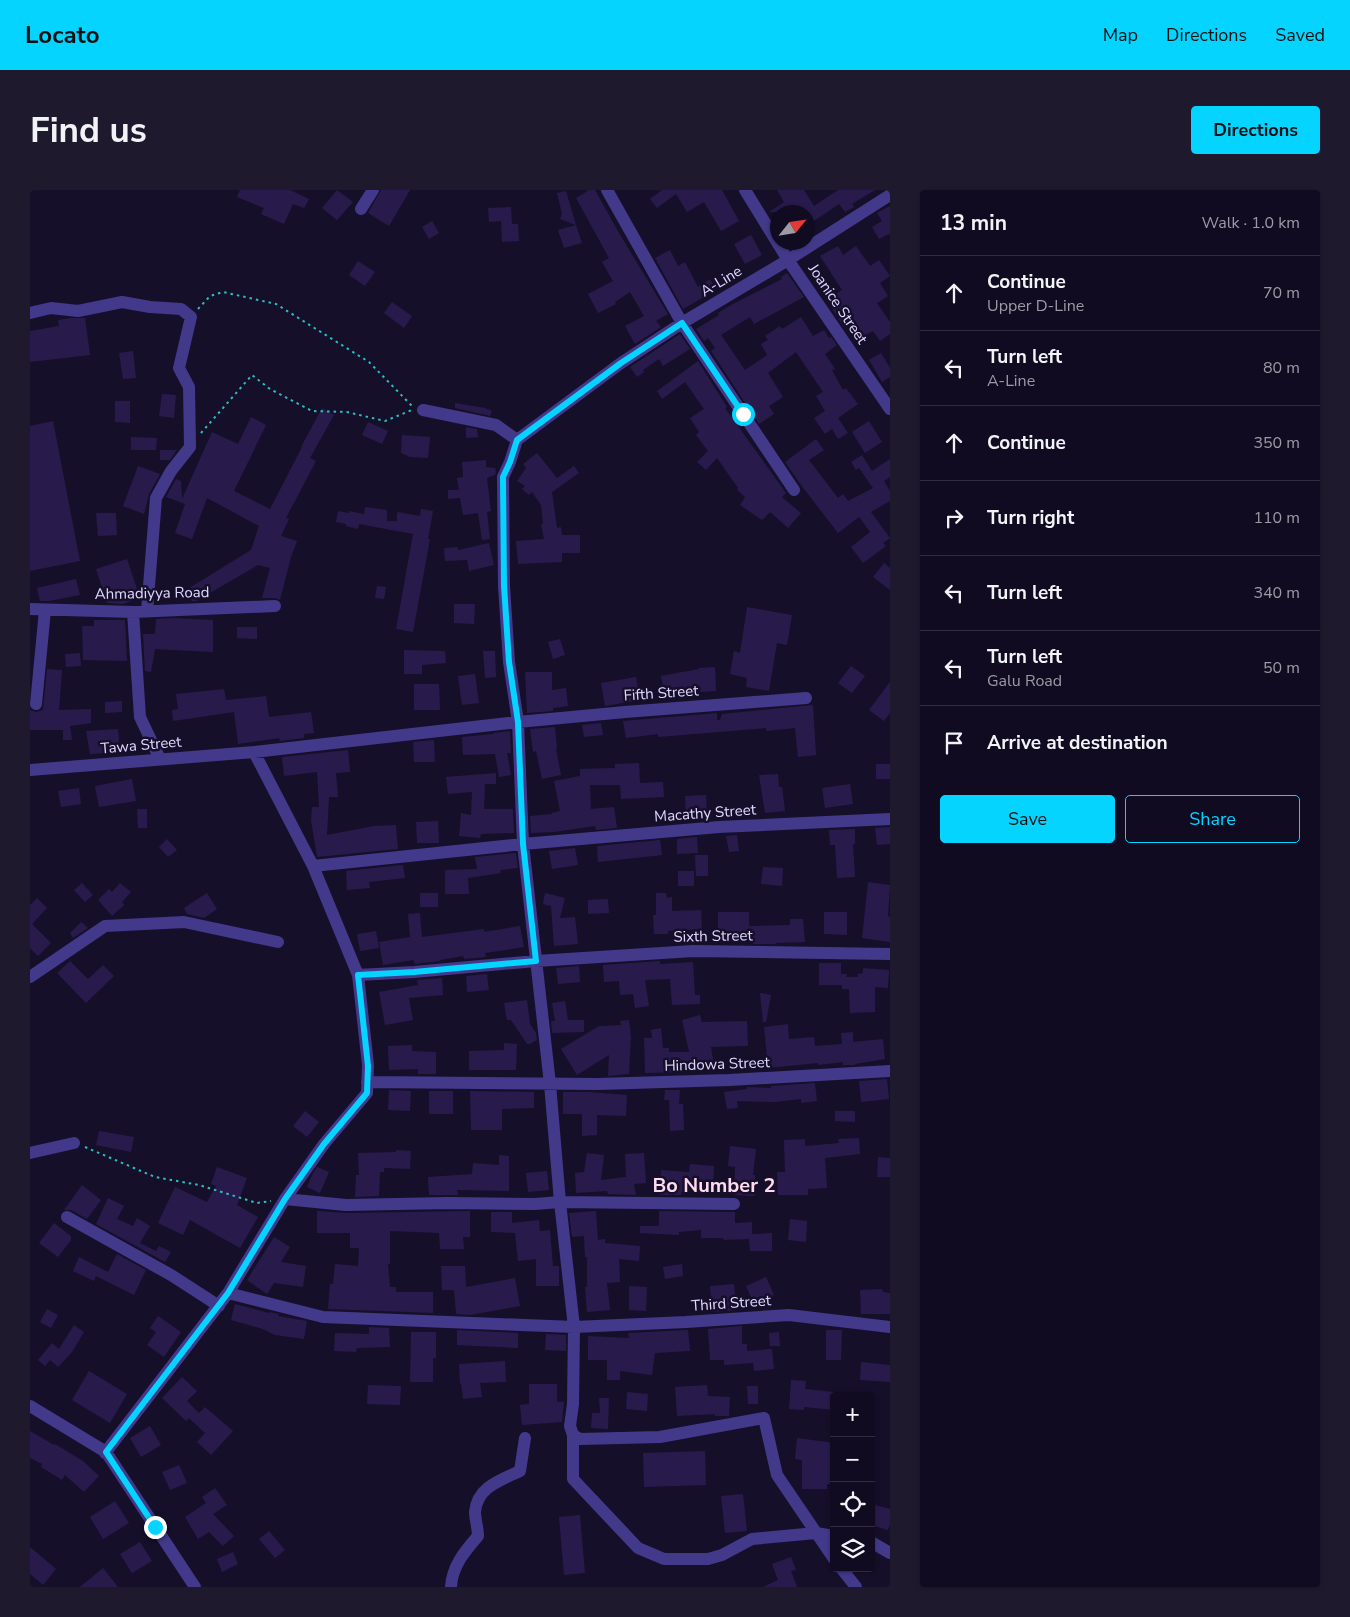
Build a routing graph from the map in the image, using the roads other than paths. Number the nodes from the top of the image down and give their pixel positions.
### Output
1 (373, 190) edge
2 (607, 190) edge
3 (745, 190) edge
4 (890, 195) edge
5 (362, 209) dead end
6 (788, 260) junction
7 (30, 313) edge
8 (682, 323) junction
9 (890, 409) edge
10 (423, 410) dead end
11 (517, 440) junction
12 (794, 490) dead end
13 (274, 606) dead end
14 (30, 609) edge
15 (45, 610) junction
16 (147, 611) junction
17 (133, 612) junction
18 (806, 698) dead end
19 (36, 704) dead end
20 (518, 722) junction
21 (254, 752) junction
22 (160, 759) junction
23 (30, 770) edge
24 (890, 818) edge
25 (523, 844) junction
26 (313, 866) junction
27 (278, 942) dead end
28 (890, 954) edge
29 (536, 961) junction
30 (44, 967) junction
31 (30, 970) edge
32 (358, 975) junction
33 (30, 977) edge
34 (890, 1071) edge
35 (368, 1082) junction
36 (548, 1084) junction
37 (74, 1143) road end
38 (30, 1153) edge
39 (285, 1199) junction
40 (560, 1202) junction
41 (734, 1204) dead end
42 (68, 1218) dead end
43 (228, 1293) junction
44 (219, 1306) junction
45 (574, 1326) junction
46 (890, 1327) edge
47 (30, 1406) edge
48 (573, 1435) junction
49 (525, 1438) dead end
50 (106, 1453) junction
51 (816, 1533) junction
52 (830, 1535) edge
53 (875, 1544) edge
54 (830, 1553) edge
55 (890, 1553) edge
56 (844, 1572) edge
57 (194, 1587) edge
58 (451, 1587) edge
59 (856, 1587) edge

1 - 5 street
2 - 8 street
3 - 6 street, Joanice Street
4 - 6 street, A-Line
6 - 8 street, A-Line
6 - 9 street, Joanice Street
7 - 16 street
8 - 11 street, A-Line
8 - 12 street
10 - 11 street
11 - 20 street
13 - 16 street, Ahmadiyya Road
14 - 15 street, Ahmadiyya Road
15 - 17 street, Ahmadiyya Road
15 - 19 street
16 - 17 street, Ahmadiyya Road
17 - 22 street
18 - 20 street, Fifth Street
20 - 21 street, Fifth Street
20 - 25 street
21 - 22 street, Tawa Street
21 - 26 street
22 - 23 street, Tawa Street
24 - 25 street, Macathy Street
25 - 26 street, Macathy Street
25 - 29 street
26 - 32 street
27 - 30 street
28 - 29 street, Sixth Street
29 - 32 street, Sixth Street
29 - 36 street
30 - 31 street
30 - 33 street
32 - 35 street
34 - 36 street, Hindowa Street
35 - 36 street, Hindowa Street
35 - 39 street
36 - 40 street
37 - 38 street
39 - 40 street
39 - 43 street
40 - 41 street
40 - 45 street
42 - 44 street
43 - 44 street
43 - 45 street, Third Street
44 - 50 street
45 - 46 street, Third Street
45 - 48 street
47 - 50 street
48 - 51 street
48 - 51 street
49 - 58 street
50 - 57 street
51 - 52 street
51 - 54 street
53 - 55 street
56 - 59 street

